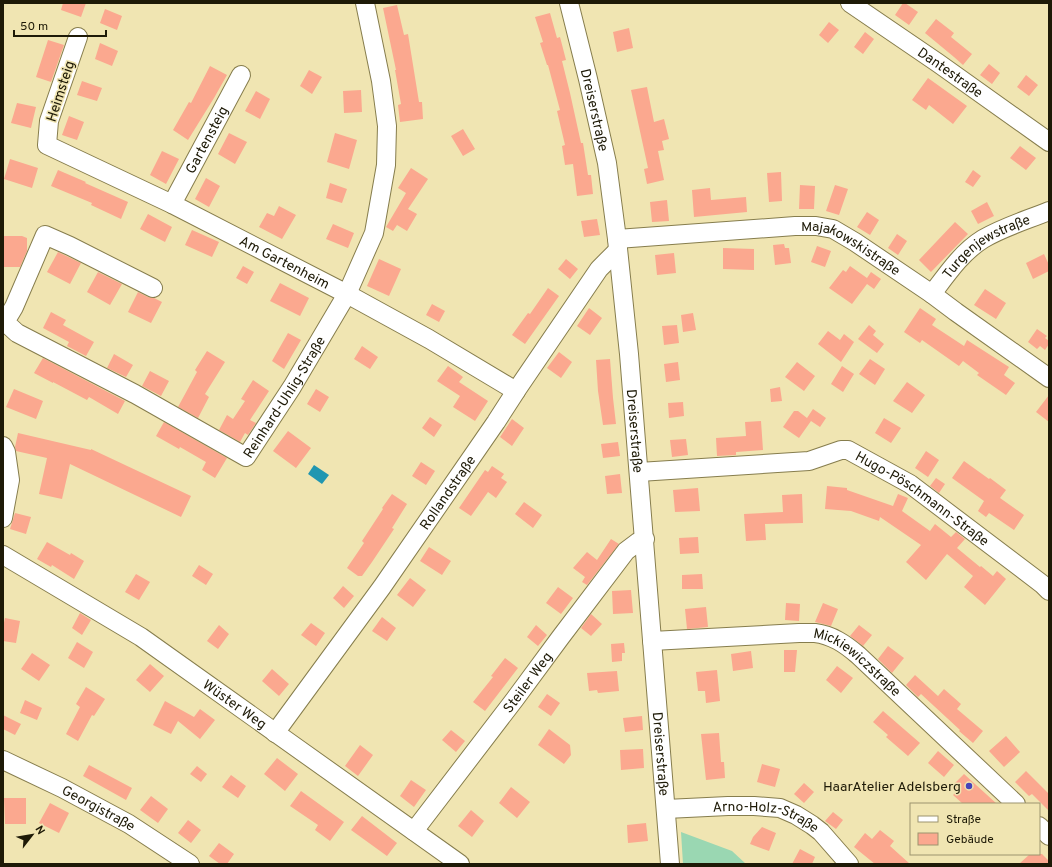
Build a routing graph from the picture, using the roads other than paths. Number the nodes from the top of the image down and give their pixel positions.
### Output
1 (365, 3) edge
2 (569, 3) edge
3 (850, 3) edge
4 (78, 38) dead end
5 (241, 75) dead end
6 (1049, 142) edge
7 (47, 145) joint
8 (172, 204) junction
9 (1049, 211) edge
10 (618, 245) junction
11 (153, 288) dead end
12 (347, 294) junction
13 (932, 294) junction
14 (1049, 378) edge
15 (516, 391) junction
16 (3, 446) edge
17 (639, 472) junction
18 (3, 518) edge
19 (645, 539) junction
20 (3, 555) edge
21 (1049, 591) edge
22 (652, 640) junction
23 (275, 733) junction
24 (3, 760) edge
25 (1015, 803) edge
26 (666, 809) junction
27 (1040, 827) edge
28 (414, 832) junction
29 (1049, 836) edge
30 (190, 864) edge
31 (460, 864) edge
32 (670, 864) edge
33 (849, 864) edge

1 - 12 street, Reinhard-Uhlig-Straße
2 - 10 street, Dreiserstraße
3 - 6 street, Dantestraße
4 - 7 street, Heimsteig
5 - 8 street, Gartensteig
7 - 8 street, Am Gartenheim
8 - 12 street, Am Gartenheim
9 - 13 street, Turgenjewstraße
10 - 13 street, Majakowskistraße
10 - 15 street, Rollandstraße
10 - 17 street, Dreiserstraße
11 - 12 street, Reinhard-Uhlig-Straße
12 - 15 street, Am Gartenheim
13 - 14 street, Majakowskistraße
15 - 23 street, Rollandstraße
16 - 18 street
17 - 19 street, Dreiserstraße
17 - 21 street, Hugo-Pöschmann-Straße
19 - 22 street, Dreiserstraße
19 - 28 street, Steiler Weg
20 - 23 street, Wüster Weg
22 - 25 street, Mickiewiczstraße
22 - 26 street, Dreiserstraße
23 - 28 street, Wüster Weg
24 - 30 street, Georgistraße
26 - 32 street, Dreiserstraße
26 - 33 street, Arno-Holz-Straße
27 - 29 street
28 - 31 street, Wüster Weg

